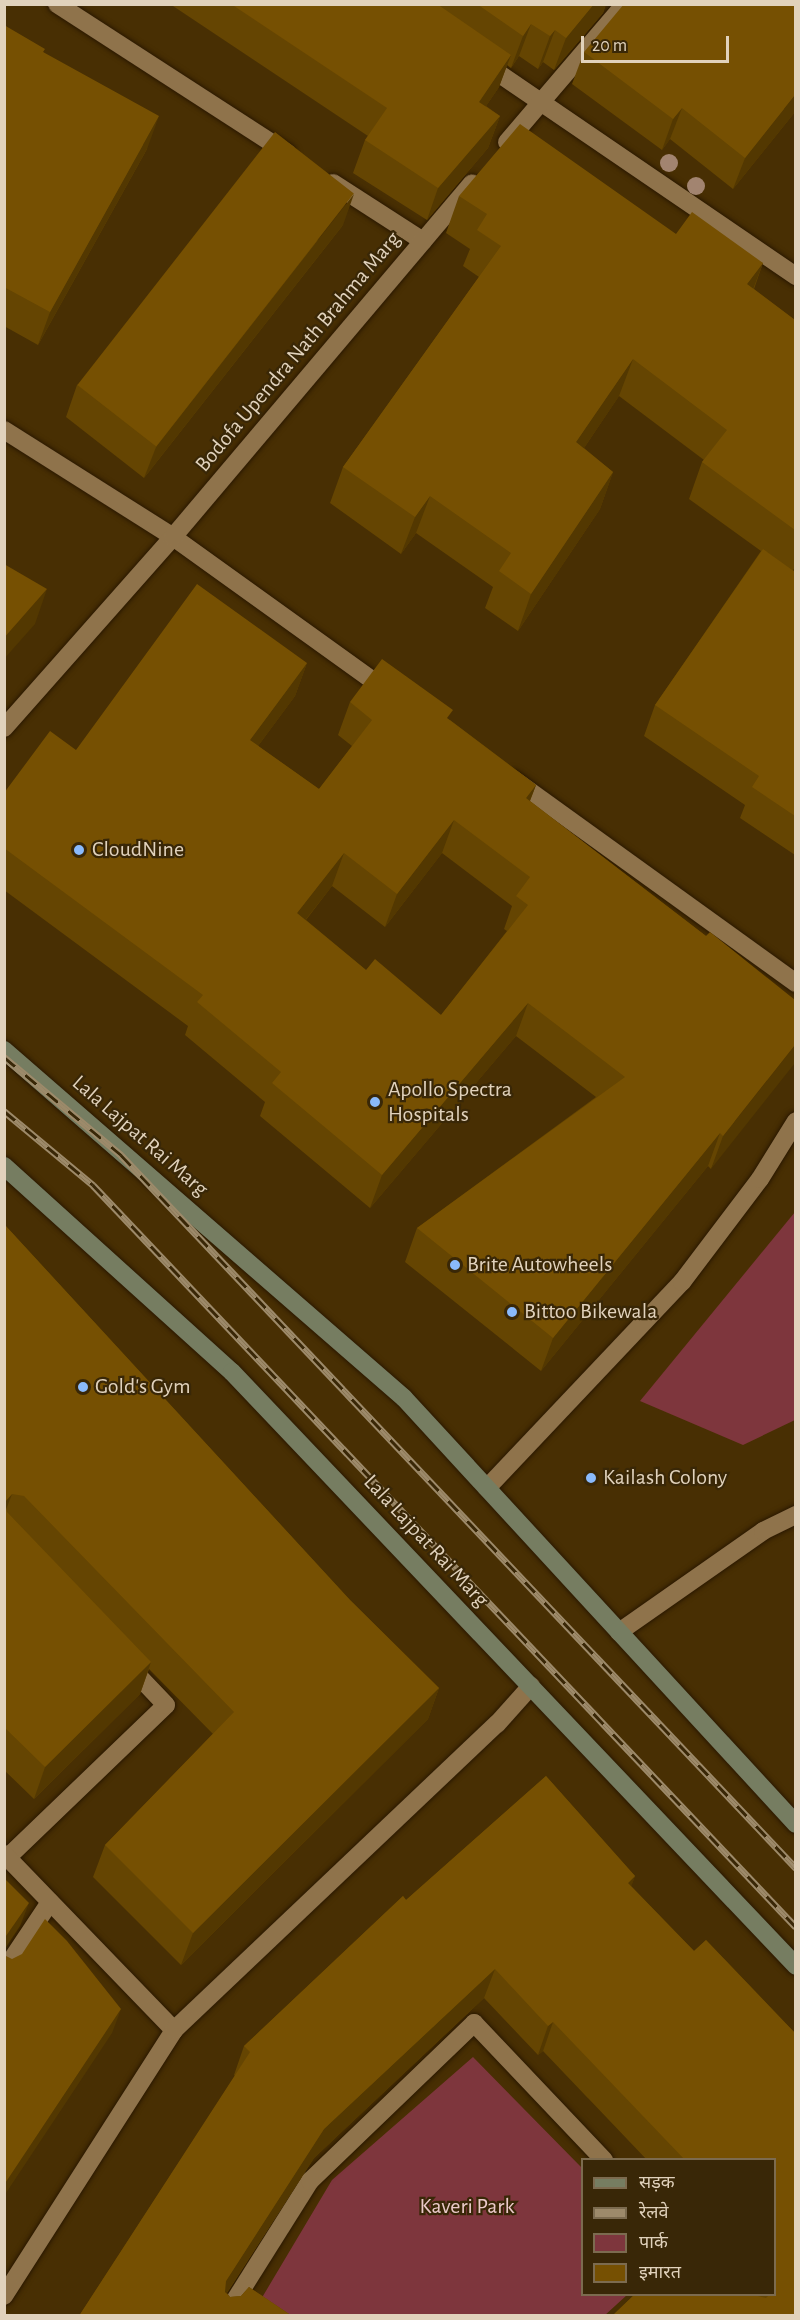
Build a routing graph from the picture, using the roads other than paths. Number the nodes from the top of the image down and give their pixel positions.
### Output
1 (57, 4) edge
2 (625, 4) edge
3 (464, 50) edge
4 (540, 101) junction
5 (496, 154) edge
6 (482, 171) edge
7 (423, 242) junction
8 (795, 276) edge
9 (4, 430) edge
10 (173, 537) junction
11 (399, 699) edge
12 (4, 728) edge
13 (494, 766) edge
14 (795, 983) edge
15 (4, 1050) edge
16 (795, 1121) edge
17 (4, 1167) edge
18 (487, 1488) junction
19 (795, 1515) edge
20 (619, 1632) junction
21 (117, 1654) edge
22 (531, 1686) junction
23 (795, 1824) edge
24 (6, 1856) edge
25 (50, 1902) junction
26 (795, 1966) edge
27 (4, 1971) edge
28 (174, 2030) junction
29 (602, 2158) edge
30 (4, 2296) edge
31 (225, 2316) edge

1 - 7 street
2 - 4 street
3 - 4 street
4 - 5 street
4 - 8 street
6 - 7 street, Bodofa Upendra Nath Brahma Marg
7 - 10 street, Bodofa Upendra Nath Brahma Marg
9 - 10 street
10 - 11 street
10 - 12 street, Bodofa Upendra Nath Brahma Marg
13 - 14 street
15 - 18 main road, Lala Lajpat Rai Marg
16 - 18 street
17 - 22 main road, Lala Lajpat Rai Marg
18 - 20 main road, Lala Lajpat Rai Marg
19 - 20 street
20 - 23 main road, Lala Lajpat Rai Marg
21 - 24 street
22 - 26 main road, Lala Lajpat Rai Marg
22 - 28 street
24 - 25 street
25 - 27 street
25 - 28 street
28 - 30 street
29 - 31 street

